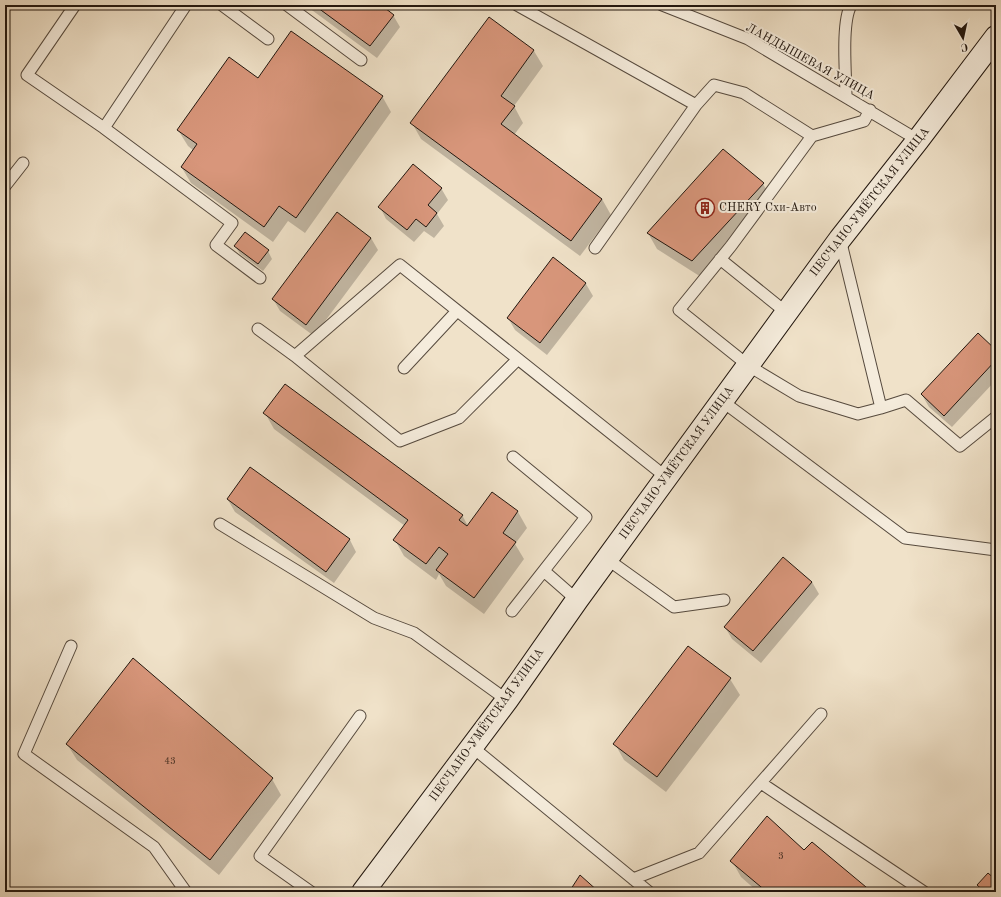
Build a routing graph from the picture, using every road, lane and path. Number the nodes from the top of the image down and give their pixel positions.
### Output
1 (75, 5) edge
2 (186, 5) edge
3 (222, 5) edge
4 (287, 5) edge
5 (517, 5) edge
6 (662, 5) edge
7 (851, 5) edge
8 (996, 37) edge
9 (268, 39) dead end
10 (361, 60) dead end
11 (846, 96) junction
12 (696, 105) junction
13 (870, 110) junction
14 (104, 128) junction
15 (812, 136) junction
16 (918, 140) junction
17 (23, 163) dead end
18 (5, 186) edge
19 (840, 239) junction
20 (596, 248) dead end
21 (720, 259) junction
22 (260, 278) dead end
23 (457, 311) junction
24 (787, 313) junction
25 (258, 329) dead end
26 (295, 356) junction
27 (518, 359) junction
28 (749, 366) junction
29 (404, 368) dead end
30 (722, 401) junction
31 (880, 408) junction
32 (995, 419) edge
33 (513, 457) dead end
34 (666, 477) junction
35 (220, 524) dead end
36 (996, 550) edge
37 (607, 559) junction
38 (544, 571) junction
39 (577, 600) junction
40 (724, 600) dead end
41 (512, 611) dead end
42 (71, 646) dead end
43 (507, 700) junction
44 (821, 714) dead end
45 (360, 716) dead end
46 (471, 746) junction
47 (761, 783) junction
48 (633, 878) junction
49 (186, 892) edge
50 (311, 892) edge
51 (363, 892) edge
52 (649, 892) edge
53 (924, 892) edge

1 - 14 lane
2 - 14 lane
3 - 9 lane
4 - 10 lane
5 - 12 lane
6 - 11 lane, ЛАНДЫШЕВАЯ УЛИЦА
7 - 11 lane
8 - 16 main road, ПЕСЧАНО-УМЁТСКАЯ УЛИЦА
11 - 13 lane, ЛАНДЫШЕВАЯ УЛИЦА
12 - 15 lane
12 - 20 lane
13 - 15 lane
13 - 16 lane, ЛАНДЫШЕВАЯ УЛИЦА
14 - 22 lane
15 - 21 lane
16 - 19 main road, ПЕСЧАНО-УМЁТСКАЯ УЛИЦА
17 - 18 lane
19 - 24 main road, ПЕСЧАНО-УМЁТСКАЯ УЛИЦА
19 - 31 lane
21 - 24 lane
21 - 28 lane
23 - 26 lane
23 - 27 lane
23 - 29 lane
24 - 28 main road, ПЕСЧАНО-УМЁТСКАЯ УЛИЦА
25 - 26 lane
26 - 27 lane
27 - 34 lane
28 - 30 main road, ПЕСЧАНО-УМЁТСКАЯ УЛИЦА
28 - 31 lane
30 - 34 main road, ПЕСЧАНО-УМЁТСКАЯ УЛИЦА
30 - 36 lane
31 - 32 lane
33 - 38 lane
34 - 37 main road, ПЕСЧАНО-УМЁТСКАЯ УЛИЦА
35 - 43 lane
37 - 39 main road, ПЕСЧАНО-УМЁТСКАЯ УЛИЦА
37 - 40 lane
38 - 39 lane
38 - 41 lane
39 - 43 main road, ПЕСЧАНО-УМЁТСКАЯ УЛИЦА
42 - 49 lane
43 - 46 main road, ПЕСЧАНО-УМЁТСКАЯ УЛИЦА
44 - 47 lane
45 - 50 lane
46 - 48 lane
46 - 51 main road, ПЕСЧАНО-УМЁТСКАЯ УЛИЦА
47 - 48 lane
47 - 53 lane
48 - 52 lane

